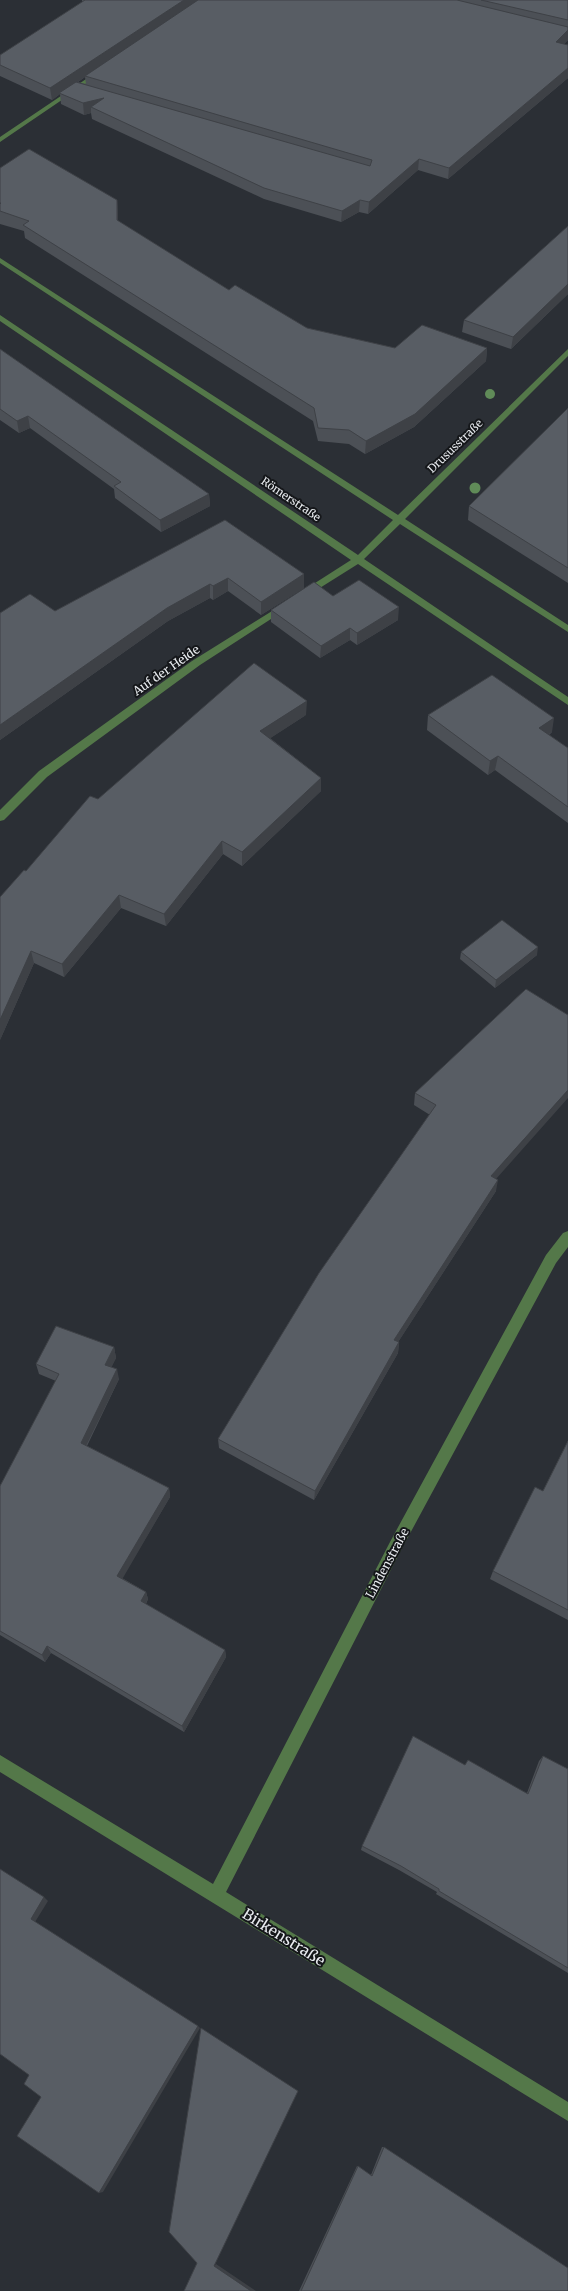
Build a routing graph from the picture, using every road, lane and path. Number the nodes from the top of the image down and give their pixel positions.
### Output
1 (106, 68) edge
2 (74, 88) junction
3 (84, 91) edge
4 (0, 140) edge
5 (0, 260) edge
6 (0, 317) edge
7 (568, 351) edge
8 (399, 517) junction
9 (359, 559) junction
10 (568, 629) edge
11 (568, 702) edge
12 (0, 817) edge
13 (568, 1237) edge
14 (0, 1763) edge
15 (216, 1895) junction
16 (568, 2112) edge

1 - 2 street
2 - 3 street
2 - 4 street
5 - 8 street
6 - 9 street, Römerstraße
7 - 8 street, Drususstraße
8 - 9 street, Drususstraße
8 - 10 street
9 - 11 street, Römerstraße
9 - 12 street, Auf der Heide
13 - 15 street, Lindenstraße
14 - 15 street, Birkenstraße
15 - 16 street, Birkenstraße

